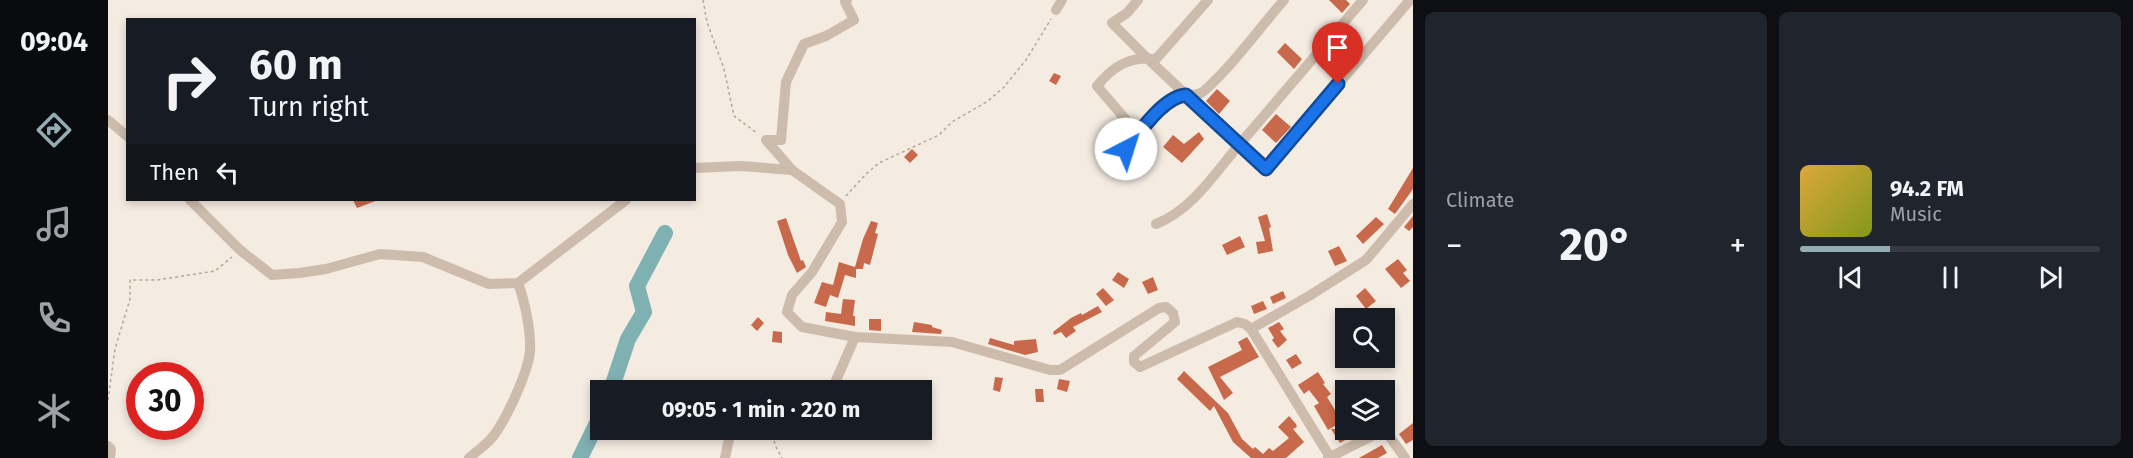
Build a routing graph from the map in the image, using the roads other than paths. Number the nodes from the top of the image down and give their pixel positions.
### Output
1 (847, 0) edge
2 (1138, 0) edge
3 (1209, 0) edge
4 (1284, 0) edge
5 (1363, 0) edge
6 (1410, 0) edge
7 (1147, 58) junction
8 (1186, 95) junction
9 (108, 120) edge
10 (1142, 130) junction
11 (126, 135) edge
12 (1239, 145) junction
13 (1126, 149) dead end
14 (696, 168) edge
15 (792, 170) junction
16 (191, 201) edge
17 (625, 201) edge
18 (1413, 204) edge
19 (1156, 224) dead end
20 (518, 283) junction
21 (1251, 329) junction
22 (855, 337) junction
23 (836, 380) edge
24 (728, 440) edge
25 (108, 446) edge
26 (110, 458) edge
27 (469, 458) edge
28 (724, 458) edge
29 (1329, 458) edge
30 (1405, 458) edge

1 - 15 street
2 - 7 street
3 - 7 street
4 - 8 street
5 - 12 street
6 - 12 street
7 - 8 street
7 - 10 street
8 - 10 street
8 - 12 street
9 - 11 street
10 - 13 street
12 - 19 street
14 - 15 street
15 - 22 street
16 - 20 street
17 - 20 street
18 - 21 street
20 - 27 street
21 - 22 street
21 - 29 street
22 - 23 street
24 - 28 street
25 - 26 street
29 - 30 street

